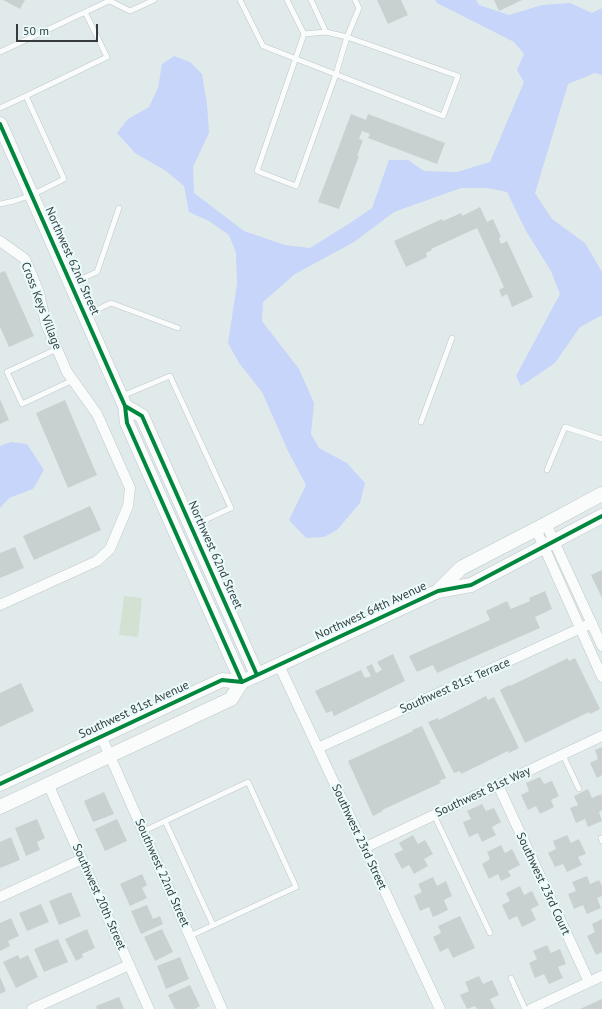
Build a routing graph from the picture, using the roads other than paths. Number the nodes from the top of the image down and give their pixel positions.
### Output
1 (110, 0) edge
2 (154, 0) edge
3 (240, 0) edge
4 (287, 0) edge
5 (311, 0) edge
6 (355, 0) edge
7 (85, 12) junction
8 (326, 32) junction
9 (304, 34) junction
10 (347, 37) junction
11 (0, 52) edge
12 (295, 59) junction
13 (336, 74) junction
14 (26, 96) junction
15 (0, 108) edge
16 (0, 124) edge
17 (32, 195) junction
18 (0, 204) edge
19 (119, 208) dead end
20 (0, 241) edge
21 (71, 284) junction
22 (85, 315) junction
23 (178, 328) dead end
24 (452, 338) dead end
25 (57, 349) junction
26 (73, 380) junction
27 (123, 401) junction
28 (421, 422) dead end
29 (602, 439) edge
30 (547, 470) dead end
31 (602, 494) edge
32 (602, 516) edge
33 (191, 526) junction
34 (541, 526) junction
35 (549, 545) junction
36 (182, 549) junction
37 (204, 556) junction
38 (438, 591) junction
39 (0, 605) edge
40 (592, 624) junction
41 (580, 629) junction
42 (602, 646) edge
43 (279, 666) junction
44 (257, 675) junction
45 (602, 677) edge
46 (242, 682) junction
47 (101, 736) junction
48 (602, 736) edge
49 (318, 748) junction
50 (110, 755) junction
51 (563, 755) junction
52 (0, 784) edge
53 (48, 784) junction
54 (498, 785) junction
55 (579, 789) dead end
56 (0, 807) edge
57 (434, 815) junction
58 (165, 821) junction
59 (144, 831) junction
60 (364, 848) junction
61 (82, 859) junction
62 (0, 897) edge
63 (213, 925) junction
64 (490, 933) dead end
65 (190, 936) junction
66 (129, 965) junction
67 (602, 976) edge
68 (511, 978) dead end
69 (589, 982) junction
70 (32, 1009) edge
71 (149, 1009) edge
72 (222, 1009) edge
73 (440, 1009) edge
74 (525, 1009) edge
75 (531, 1009) edge

1 - 2 lane
1 - 7 lane
3 - 12 lane
4 - 9 lane
5 - 8 lane
6 - 10 lane
7 - 11 lane
7 - 14 lane
8 - 9 lane
8 - 10 lane
9 - 12 lane
10 - 13 lane
10 - 13 lane
12 - 13 lane
12 - 13 lane
14 - 15 lane
14 - 17 lane
16 - 17 street, Northwest 62nd Street
17 - 18 lane
17 - 21 street, Northwest 62nd Street
19 - 21 lane
20 - 25 street, Cross Keys Village
21 - 22 street, Northwest 62nd Street
22 - 23 lane
22 - 27 street, Northwest 62nd Street
24 - 28 lane
25 - 26 street, Cross Keys Village
25 - 26 lane
26 - 39 street, Cross Keys Village
27 - 33 street, Northwest 62nd Street
27 - 33 lane
27 - 36 street, Northwest 62nd Street
29 - 30 lane
31 - 34 street, Northwest 64th Avenue
32 - 35 street, Northwest 64th Avenue
33 - 37 street, Northwest 62nd Street
34 - 35 street
34 - 38 street, Northwest 64th Avenue
35 - 38 street, Northwest 64th Avenue
35 - 40 street
35 - 41 street
36 - 37 street
36 - 46 street, Northwest 62nd Street
37 - 44 street, Northwest 62nd Street
38 - 43 street, Northwest 64th Avenue
40 - 41 street, Southwest 81st Terrace
40 - 42 street
41 - 45 street
41 - 49 street, Southwest 81st Terrace
43 - 44 street
43 - 49 street, Southwest 23rd Street
44 - 46 street
46 - 47 street, Southwest 81st Avenue
46 - 50 street
47 - 50 street, Southwest 22nd Street
47 - 52 street, Southwest 81st Avenue
48 - 51 street, Southwest 81st Way
49 - 60 street, Southwest 23rd Street
50 - 53 street
50 - 59 street, Southwest 22nd Street
51 - 54 street, Southwest 81st Way
51 - 55 lane
53 - 56 street
53 - 61 street, Southwest 20th Street
54 - 57 street, Southwest 81st Way
54 - 69 street, Southwest 23rd Court
57 - 60 street, Southwest 81st Way
57 - 64 lane
58 - 59 lane
58 - 63 lane
58 - 63 lane
59 - 65 street, Southwest 22nd Street
60 - 73 street, Southwest 23rd Street
61 - 62 street
61 - 66 street, Southwest 20th Street
63 - 65 lane
65 - 72 street, Southwest 22nd Street
66 - 70 street
66 - 71 street, Southwest 20th Street
67 - 69 street
68 - 74 lane
69 - 75 street

